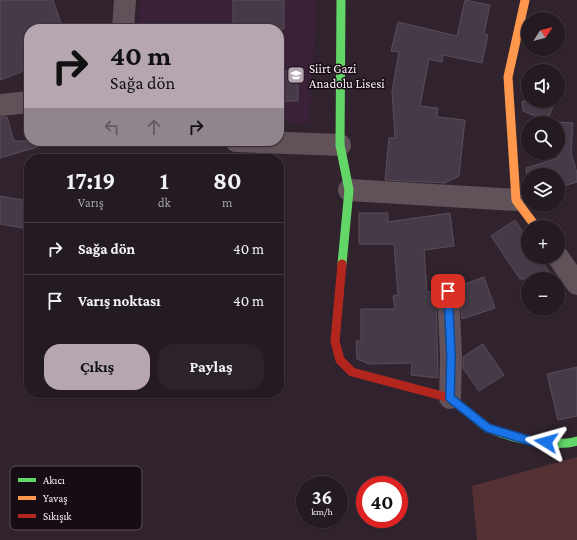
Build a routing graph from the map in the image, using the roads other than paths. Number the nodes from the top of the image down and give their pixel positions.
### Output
1 (125, 0) edge
2 (340, 0) edge
3 (525, 0) edge
4 (123, 24) edge
5 (24, 103) edge
6 (0, 105) edge
7 (284, 142) edge
8 (340, 144) junction
9 (349, 190) junction
10 (516, 200) junction
11 (531, 220) edge
12 (563, 264) edge
13 (577, 284) edge
14 (448, 291) dead end
15 (450, 398) junction
16 (577, 441) edge

1 - 4 street
2 - 8 street
3 - 10 street
5 - 6 street
7 - 8 street
8 - 9 street
9 - 10 street
9 - 15 street
10 - 11 street
12 - 13 street
14 - 15 street
15 - 16 street

